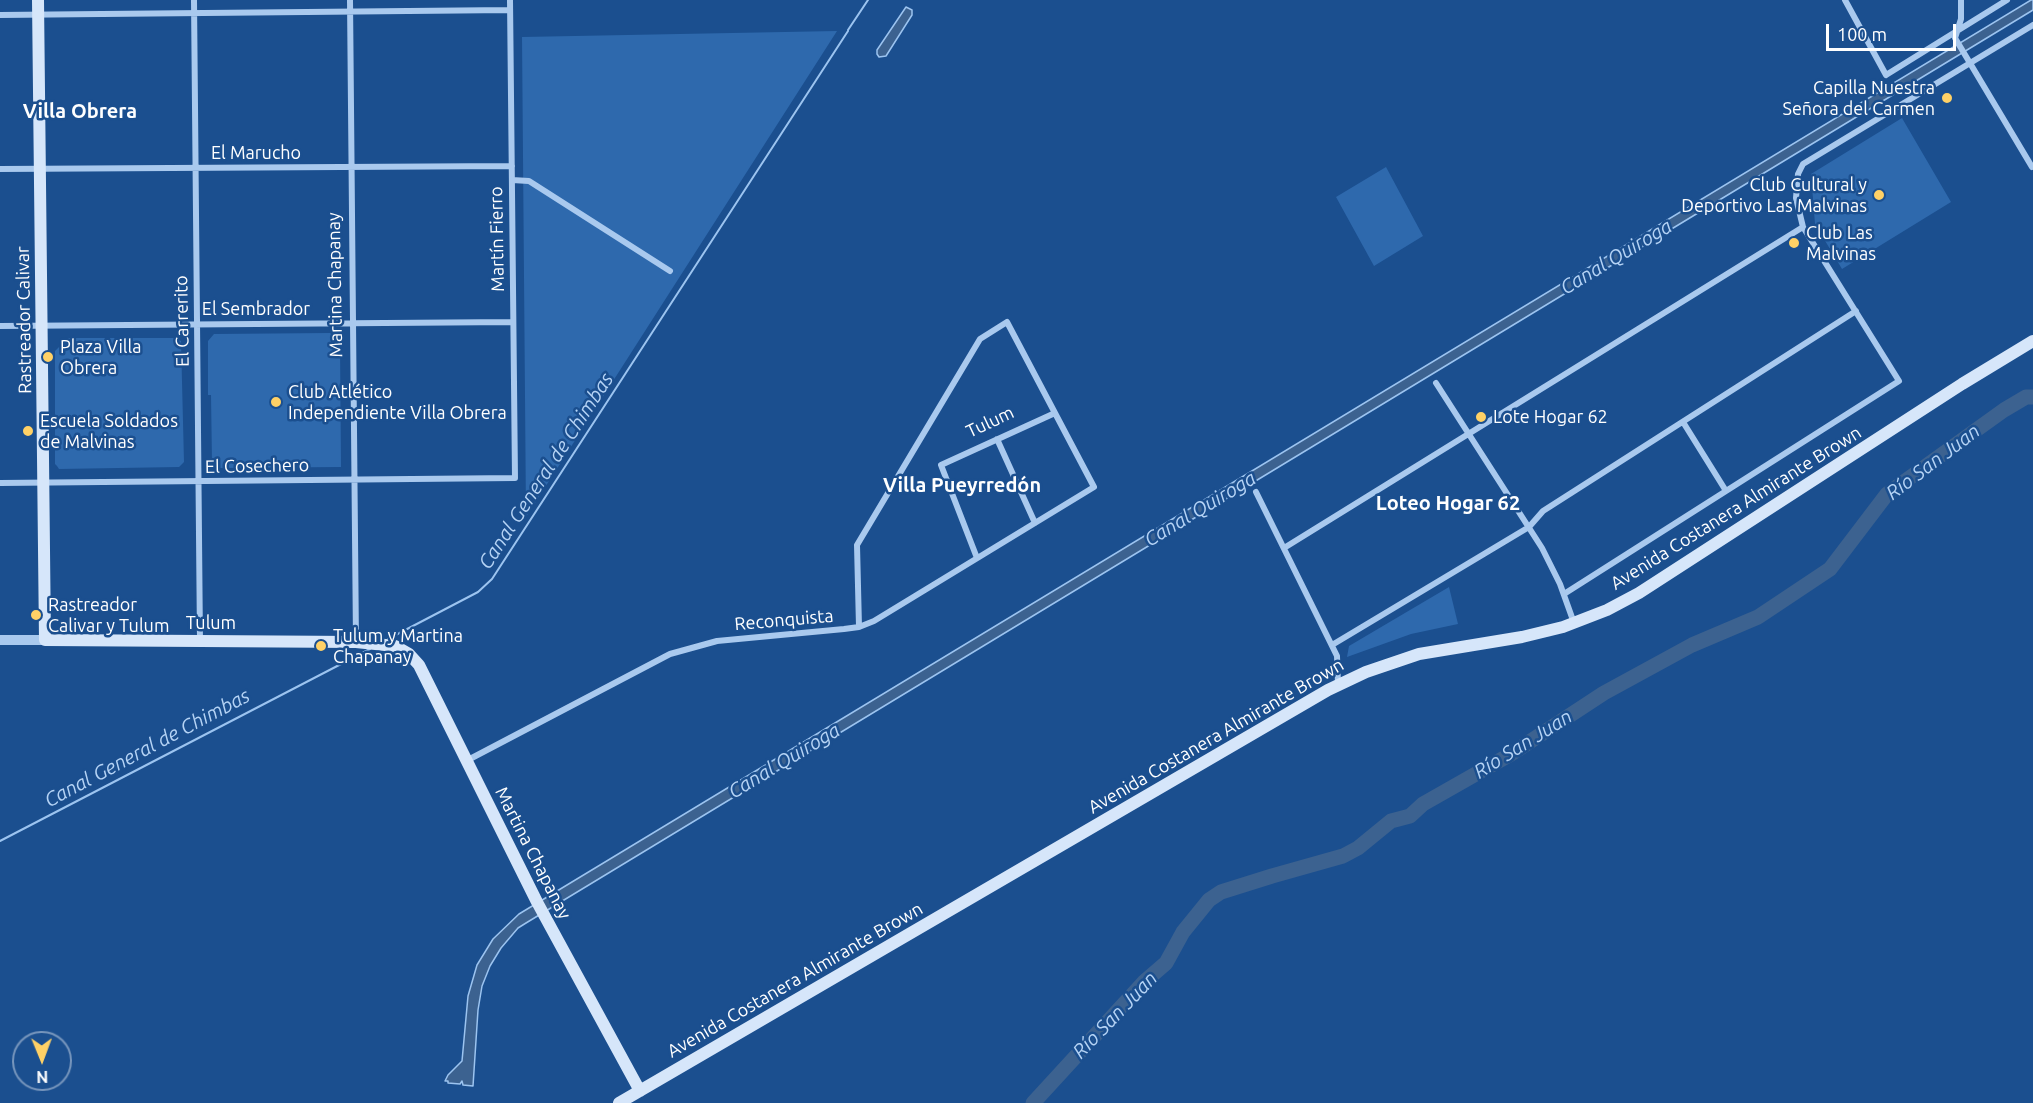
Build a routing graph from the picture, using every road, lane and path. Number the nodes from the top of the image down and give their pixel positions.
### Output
1 (38, 0) edge
2 (194, 0) edge
3 (350, 0) edge
4 (510, 0) edge
5 (1845, 0) edge
6 (1961, 0) edge
7 (2007, 0) edge
8 (510, 10) junction
9 (350, 12) junction
10 (194, 13) junction
11 (0, 15) edge
12 (38, 15) junction
13 (2033, 25) edge
14 (1958, 31) junction
15 (1969, 64) junction
16 (512, 166) junction
17 (351, 167) junction
18 (2032, 167) edge
19 (196, 168) junction
20 (0, 169) edge
21 (40, 169) junction
22 (512, 180) junction
23 (1803, 227) junction
24 (670, 271) dead end
25 (1856, 311) junction
26 (513, 322) junction
27 (353, 323) junction
28 (197, 325) junction
29 (0, 326) edge
30 (42, 326) junction
31 (2033, 341) edge
32 (1436, 383) dead end
33 (1055, 413) junction
34 (1683, 422) junction
35 (1469, 434) junction
36 (997, 439) junction
37 (515, 478) joint
38 (354, 480) junction
39 (199, 481) junction
40 (0, 483) edge
41 (44, 483) junction
42 (1726, 491) junction
43 (1256, 492) dead end
44 (1035, 523) junction
45 (1529, 527) junction
46 (1284, 548) junction
47 (977, 558) junction
48 (1564, 594) junction
49 (1574, 623) junction
50 (859, 627) junction
51 (0, 640) edge
52 (45, 640) junction
53 (200, 641) junction
54 (356, 642) junction
55 (381, 644) joint
56 (1332, 645) junction
57 (1338, 685) junction
58 (466, 761) junction
59 (640, 1091) junction
60 (620, 1103) edge

1 - 12 main road, Rastreador Calivar
2 - 10 street, El Carrerito
3 - 9 street, Martina Chapanay
4 - 8 street, Martín Fierro
5 - 14 street
6 - 14 street
7 - 14 street
8 - 9 street
8 - 16 street, Martín Fierro
9 - 10 street
9 - 17 street, Martina Chapanay
10 - 12 street
10 - 19 street, El Carrerito
11 - 12 street
12 - 21 main road, Rastreador Calivar
13 - 15 street
14 - 15 street
15 - 18 street
15 - 23 street
16 - 17 street, El Marucho
16 - 22 street, Martín Fierro
17 - 19 street, El Marucho
17 - 27 street, Martina Chapanay
19 - 21 street, El Marucho
19 - 28 street, El Carrerito
20 - 21 street, El Marucho
21 - 30 main road, Rastreador Calivar
22 - 24 street
22 - 26 street, Martín Fierro
23 - 25 street
23 - 35 street
25 - 34 street
25 - 42 street
26 - 27 street, El Sembrador
26 - 37 street, Martín Fierro
27 - 28 street, El Sembrador
27 - 38 street, Martina Chapanay
28 - 30 street, El Sembrador
28 - 39 street, El Carrerito
29 - 30 street, El Sembrador
30 - 41 main road, Rastreador Calivar
31 - 49 main road, Avenida Costanera Almirante Brown
32 - 35 street
33 - 36 street, Tulum
33 - 44 street, Reconquista
33 - 50 street
34 - 42 street
34 - 45 street
35 - 45 street
35 - 46 street
36 - 44 street
36 - 47 street, Tulum
37 - 38 street, El Cosechero
38 - 39 street, El Cosechero
38 - 54 street, Martina Chapanay
39 - 41 street, El Cosechero
39 - 53 street, El Carrerito
40 - 41 street, El Cosechero
41 - 52 main road, Rastreador Calivar
42 - 48 street
43 - 46 street
44 - 47 street, Reconquista
45 - 48 street
45 - 56 street
46 - 56 street
47 - 50 street, Reconquista
48 - 49 street
49 - 57 main road, Avenida Costanera Almirante Brown
50 - 58 street, Reconquista
51 - 52 street, Tulum
52 - 53 main road, Tulum
53 - 54 main road, Tulum
54 - 55 main road, Tulum
55 - 58 main road, Martina Chapanay
56 - 57 street
57 - 59 main road, Avenida Costanera Almirante Brown
58 - 59 main road, Martina Chapanay
59 - 60 main road, Avenida Costanera Almirante Brown

